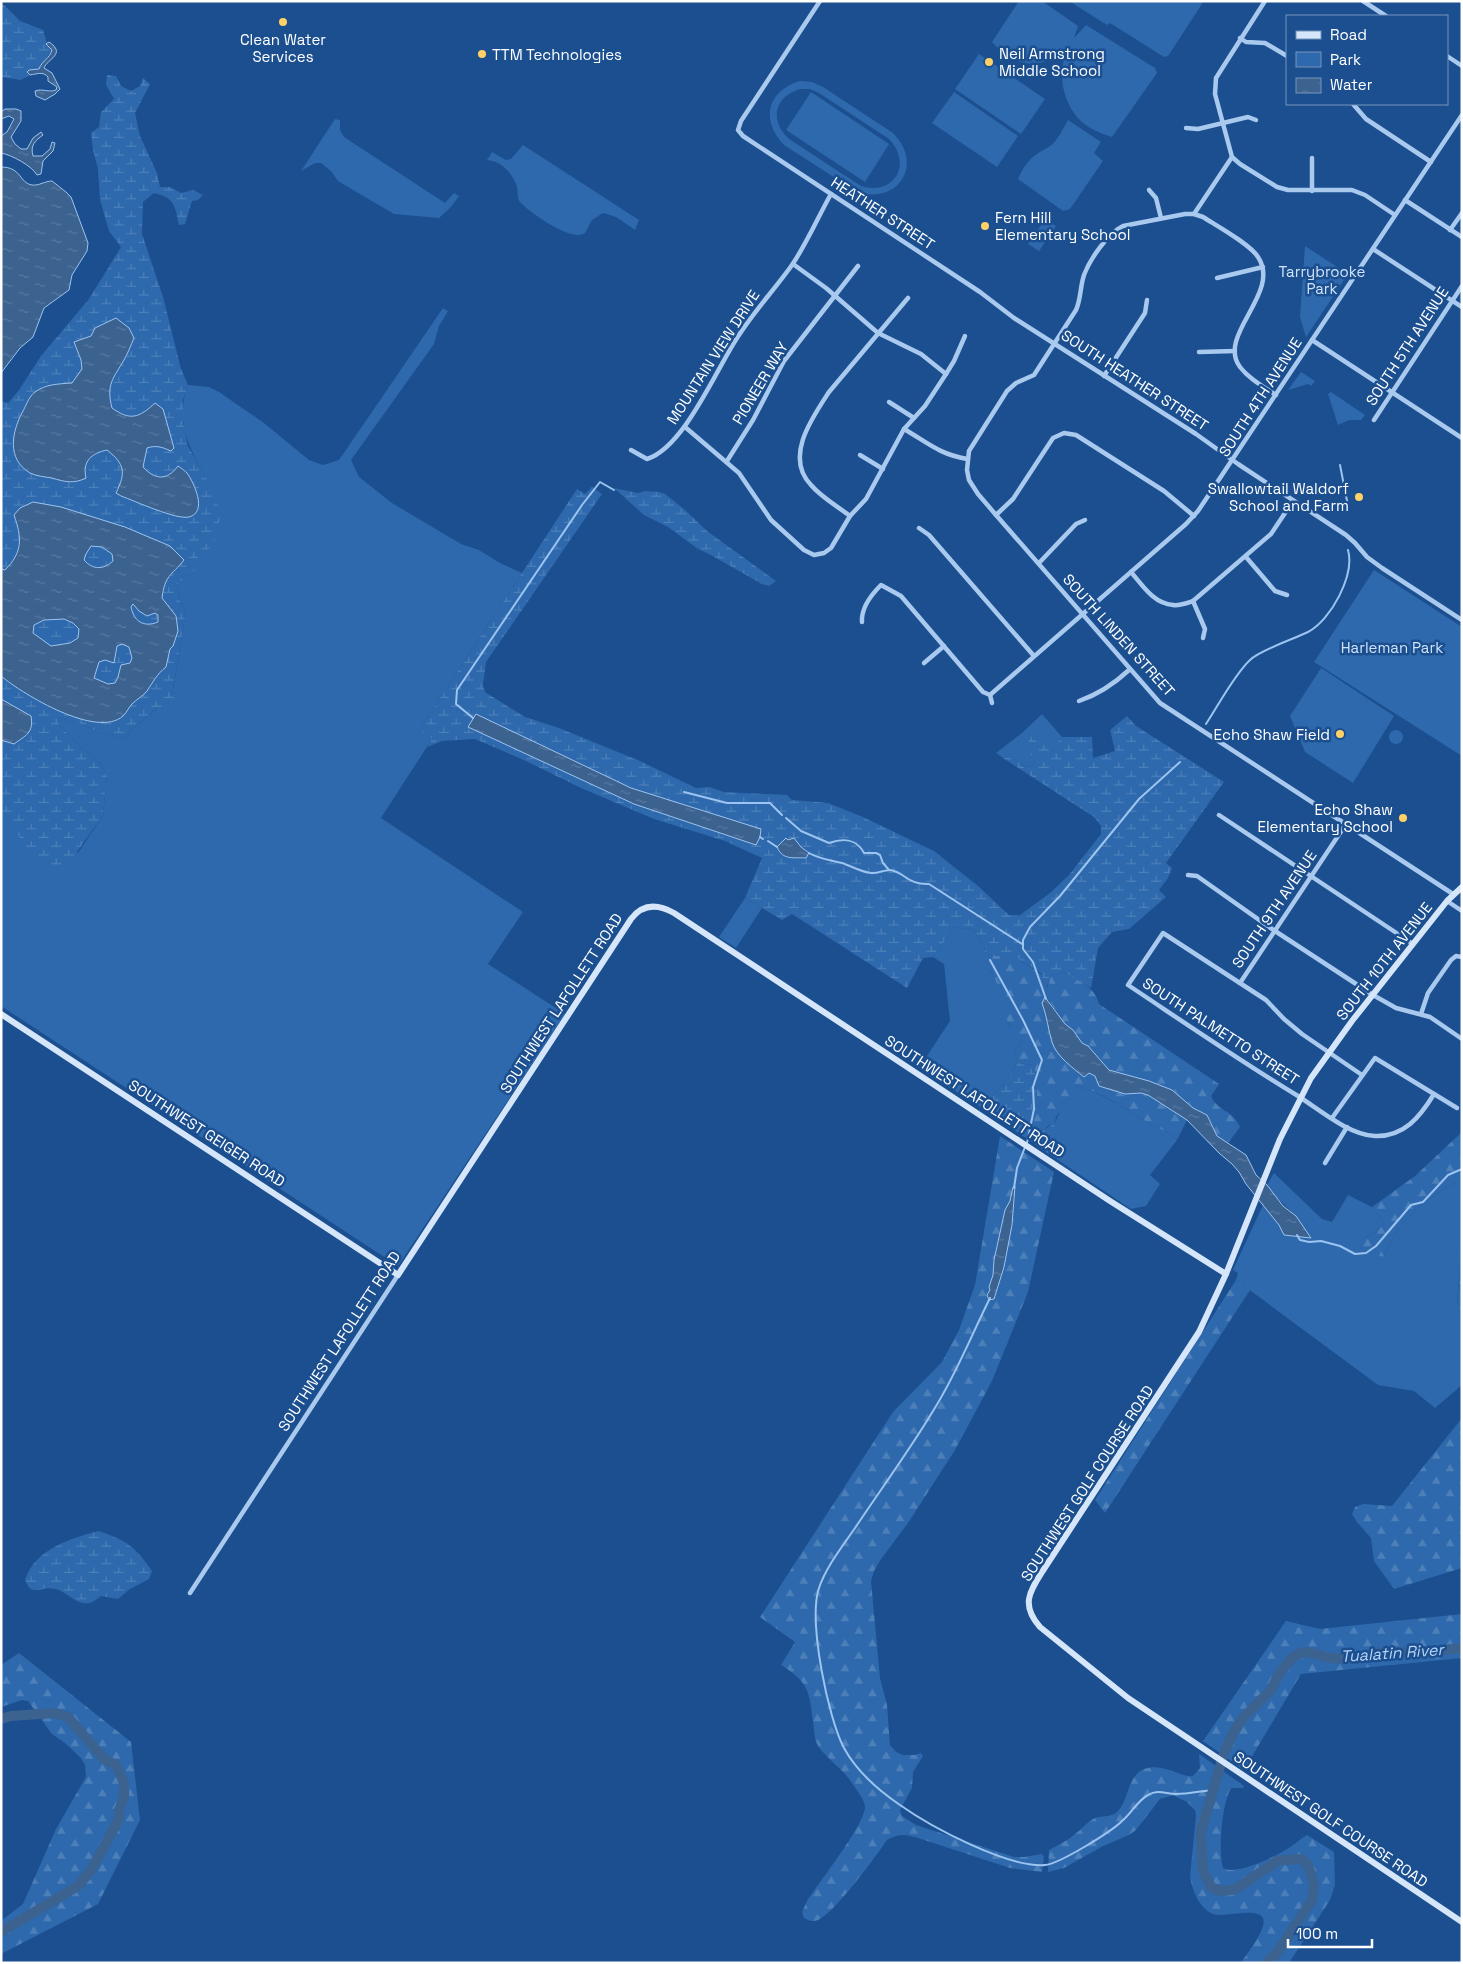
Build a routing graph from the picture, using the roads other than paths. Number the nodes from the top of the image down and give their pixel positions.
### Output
1 (820, 1) edge
2 (1265, 1) edge
3 (1363, 1) edge
4 (1384, 15) edge
5 (1240, 38) junction
6 (1286, 55) edge
7 (1448, 57) edge
8 (1462, 66) edge
9 (1354, 105) edge
10 (1462, 115) edge
11 (1256, 120) dead end
12 (1223, 123) junction
13 (1186, 128) dead end
14 (1232, 157) junction
15 (1312, 158) dead end
16 (1431, 162) junction
17 (1149, 190) dead end
18 (1312, 191) junction
19 (831, 194) junction
20 (1405, 200) junction
21 (1462, 213) edge
22 (1194, 214) junction
23 (1395, 215) junction
24 (1161, 218) junction
25 (1450, 230) junction
26 (1462, 237) edge
27 (1373, 249) junction
28 (793, 264) junction
29 (858, 266) dead end
30 (1263, 268) junction
31 (1217, 278) dead end
32 (1462, 286) edge
33 (836, 296) junction
34 (908, 298) dead end
35 (1147, 300) dead end
36 (1452, 301) junction
37 (1462, 307) edge
38 (1014, 318) joint
39 (878, 333) junction
40 (965, 336) dead end
41 (1312, 340) junction
42 (1055, 343) junction
43 (1234, 351) junction
44 (1199, 352) dead end
45 (946, 374) junction
46 (1104, 376) junction
47 (1392, 392) junction
48 (1276, 395) junction
49 (890, 402) dead end
50 (914, 418) junction
51 (1374, 420) dead end
52 (684, 426) junction
53 (904, 429) junction
54 (1462, 438) edge
55 (631, 450) dead end
56 (860, 455) dead end
57 (967, 459) junction
58 (727, 461) junction
59 (1233, 461) junction
60 (884, 469) junction
61 (1293, 501) junction
62 (996, 515) junction
63 (850, 516) junction
64 (1194, 516) junction
65 (1085, 520) dead end
66 (919, 528) dead end
67 (1246, 557) junction
68 (1039, 563) junction
69 (1131, 572) junction
70 (1286, 595) dead end
71 (1192, 601) junction
72 (1082, 614) junction
73 (1462, 620) edge
74 (862, 622) dead end
75 (1203, 638) dead end
76 (944, 646) junction
77 (1034, 656) junction
78 (924, 663) dead end
79 (1129, 670) junction
80 (990, 695) junction
81 (1079, 702) dead end
82 (992, 703) dead end
83 (1219, 816) dead end
84 (1346, 824) junction
85 (1188, 875) dead end
86 (1311, 876) junction
87 (1462, 886) edge
88 (1453, 894) junction
89 (1447, 901) junction
90 (1462, 912) edge
91 (1275, 930) junction
92 (1413, 944) junction
93 (1462, 957) edge
94 (1240, 983) junction
95 (1373, 995) junction
96 (1, 1014) edge
97 (1421, 1014) junction
98 (1462, 1039) edge
99 (1328, 1052) junction
100 (1362, 1075) junction
101 (1434, 1094) junction
102 (1300, 1098) junction
103 (1457, 1108) dead end
104 (1332, 1118) junction
105 (1347, 1127) junction
106 (1324, 1163) dead end
107 (1226, 1274) junction
108 (398, 1275) junction
109 (190, 1593) dead end
110 (1462, 1922) edge

1 - 19 street, HEATHER STREET
2 - 5 street
3 - 4 street
5 - 6 street
5 - 12 street
7 - 8 street
9 - 16 street
10 - 16 street, SOUTH 4TH AVENUE
11 - 12 street
12 - 13 street
12 - 14 street
14 - 18 street
14 - 22 street
15 - 18 street
16 - 20 street, SOUTH 4TH AVENUE
17 - 24 street
18 - 23 street
19 - 28 street, MOUNTAIN VIEW DRIVE
19 - 38 street, HEATHER STREET
20 - 23 street, SOUTH 4TH AVENUE
20 - 25 street
21 - 25 street
22 - 24 street
22 - 30 street
23 - 27 street, SOUTH 4TH AVENUE
24 - 42 street
25 - 26 street
27 - 36 street
27 - 41 street, SOUTH 4TH AVENUE
28 - 33 street
28 - 52 street, MOUNTAIN VIEW DRIVE
29 - 33 street, PIONEER WAY
30 - 31 street
30 - 43 street
32 - 36 street, SOUTH 5TH AVENUE
33 - 39 street
33 - 58 street, PIONEER WAY
34 - 39 street
35 - 46 street
36 - 37 street
36 - 47 street, SOUTH 5TH AVENUE
38 - 42 street, SOUTH HEATHER STREET
39 - 45 street
39 - 63 street
40 - 45 street
41 - 47 street
41 - 48 street, SOUTH 4TH AVENUE
42 - 46 street, SOUTH HEATHER STREET
42 - 57 street
43 - 44 street
43 - 48 street
45 - 50 street
46 - 59 street, SOUTH HEATHER STREET
47 - 51 street, SOUTH 5TH AVENUE
47 - 54 street
48 - 59 street, SOUTH 4TH AVENUE
49 - 50 street
50 - 53 street
52 - 55 street, MOUNTAIN VIEW DRIVE
52 - 58 street
53 - 57 street
53 - 60 street
56 - 60 street
57 - 62 street, SOUTH LINDEN STREET
58 - 63 street
59 - 61 street, SOUTH HEATHER STREET
59 - 64 street, SOUTH 4TH AVENUE
60 - 63 street
61 - 67 street
61 - 73 street, SOUTH HEATHER STREET
62 - 64 street
62 - 68 street, SOUTH LINDEN STREET
64 - 69 street, SOUTH 4TH AVENUE
65 - 68 street
66 - 77 street
67 - 70 street
67 - 71 street
68 - 72 street, SOUTH LINDEN STREET
69 - 71 street
69 - 72 street, SOUTH 4TH AVENUE
71 - 75 street
72 - 77 street, SOUTH 4TH AVENUE
72 - 79 street, SOUTH LINDEN STREET
74 - 76 street
76 - 78 street
76 - 80 street
77 - 80 street, SOUTH 4TH AVENUE
79 - 81 street
79 - 84 street, SOUTH LINDEN STREET
80 - 82 street
83 - 86 street
84 - 86 street, SOUTH 9TH AVENUE
84 - 88 street, SOUTH LINDEN STREET
85 - 91 street
86 - 91 street, SOUTH 9TH AVENUE
86 - 92 street
87 - 88 street, SOUTH 10TH AVENUE
88 - 89 street, SOUTH 10TH AVENUE
89 - 90 street
89 - 92 street, SOUTH 10TH AVENUE
91 - 94 street, SOUTH 9TH AVENUE
91 - 95 street
92 - 95 street, SOUTH 10TH AVENUE
93 - 97 street
94 - 99 street
94 - 102 street, SOUTH PALMETTO STREET
95 - 97 street
95 - 99 street, SOUTH 10TH AVENUE
96 - 108 street, SOUTHWEST GEIGER ROAD
97 - 98 street
99 - 100 street
99 - 102 street, SOUTHWEST GOLF COURSE ROAD
100 - 101 street
100 - 104 street
101 - 103 street
101 - 105 street, SOUTH PALMETTO STREET
102 - 104 street, SOUTH PALMETTO STREET
102 - 107 street, SOUTHWEST GOLF COURSE ROAD
104 - 105 street, SOUTH PALMETTO STREET
105 - 106 street
107 - 108 street, SOUTHWEST LAFOLLETT ROAD
107 - 110 street, SOUTHWEST GOLF COURSE ROAD
108 - 109 street, SOUTHWEST LAFOLLETT ROAD

